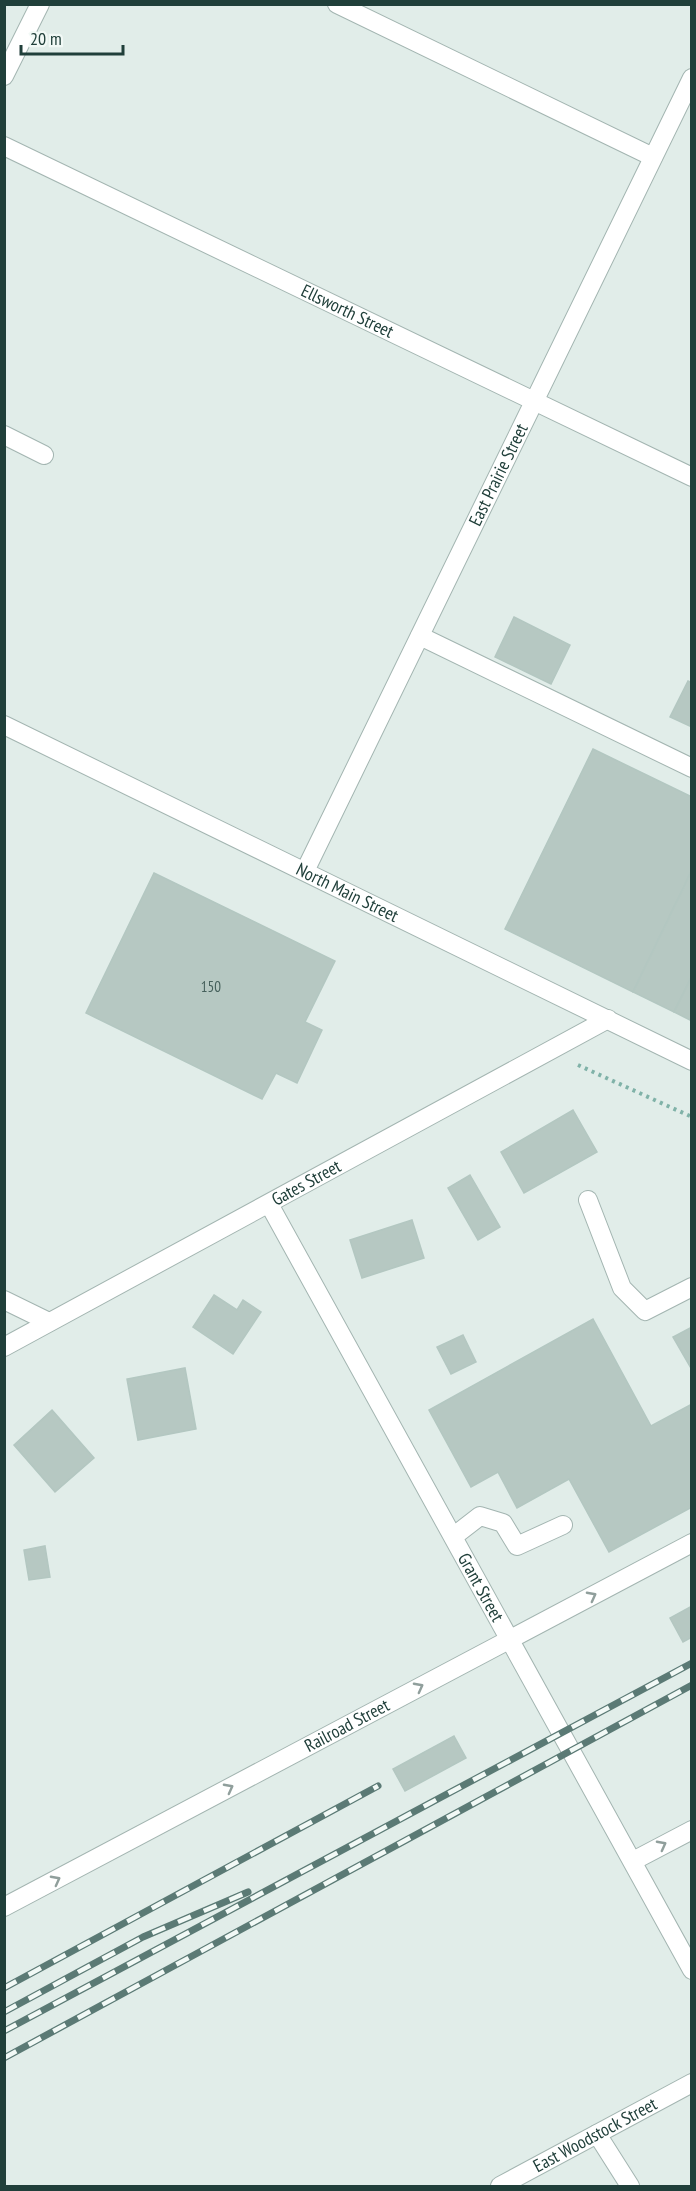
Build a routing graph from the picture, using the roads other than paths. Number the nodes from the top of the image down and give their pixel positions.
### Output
1 (40, 4) edge
2 (337, 4) edge
3 (4, 76) edge
4 (692, 78) edge
5 (4, 146) edge
6 (653, 157) junction
7 (535, 401) junction
8 (4, 435) edge
9 (44, 455) dead end
10 (692, 477) edge
11 (420, 636) junction
12 (4, 725) edge
13 (692, 768) edge
14 (305, 871) junction
15 (608, 1020) junction
16 (692, 1061) edge
17 (588, 1200) dead end
18 (269, 1204) junction
19 (692, 1287) edge
20 (4, 1300) edge
21 (49, 1322) junction
22 (4, 1347) edge
23 (563, 1525) dead end
24 (454, 1536) junction
25 (692, 1543) edge
26 (511, 1639) junction
27 (692, 1830) edge
28 (633, 1862) junction
29 (4, 1907) edge
30 (692, 1970) edge
31 (692, 2084) edge
32 (597, 2134) junction
33 (500, 2187) edge
34 (630, 2187) edge

1 - 3 street
2 - 6 street
4 - 6 street, East Prairie Street
5 - 7 street, Ellsworth Street
6 - 7 street, East Prairie Street
7 - 10 street, Ellsworth Street
7 - 11 street, East Prairie Street
8 - 9 street
11 - 13 street
11 - 14 street, East Prairie Street
12 - 14 street, North Main Street
14 - 15 street, North Main Street
15 - 16 street, North Main Street
15 - 18 street, Gates Street
17 - 19 street
18 - 21 street, Gates Street
18 - 24 street, Grant Street
20 - 21 street
21 - 22 street, Gates Street
23 - 24 street
24 - 26 street, Grant Street
26 -> 25 street, Railroad Street
26 - 28 street, Grant Street
29 -> 26 street, Railroad Street
28 -> 27 street
28 - 30 street, Grant Street
31 - 32 street, East Woodstock Street
32 - 33 street, East Woodstock Street
32 - 34 street

